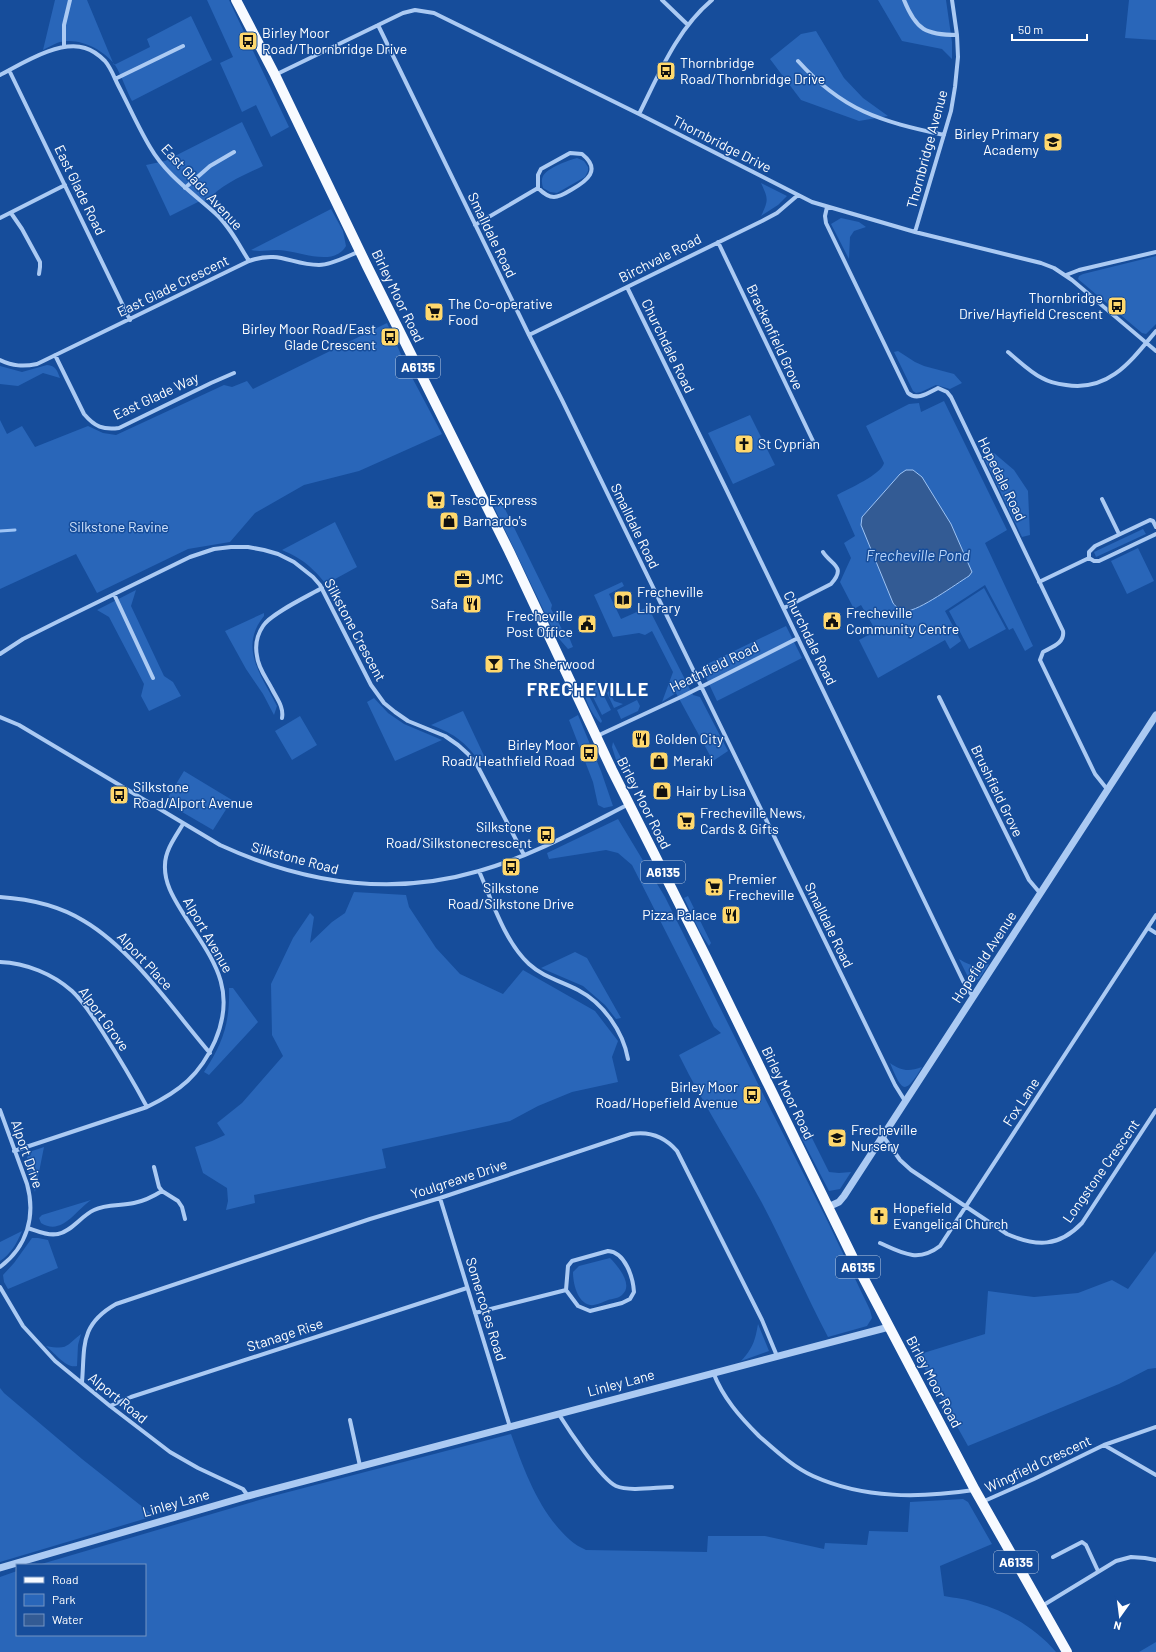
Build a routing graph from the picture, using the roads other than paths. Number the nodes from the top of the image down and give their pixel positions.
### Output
1 (70, 0) edge
2 (236, 0) edge
3 (662, 0) edge
4 (712, 0) edge
5 (904, 0) edge
6 (952, 0) edge
7 (378, 25) junction
8 (688, 25) junction
9 (957, 35) junction
10 (64, 46) junction
11 (183, 46) dead end
12 (798, 61) dead end
13 (9, 70) junction
14 (0, 75) edge
15 (275, 75) junction
16 (115, 79) junction
17 (639, 114) junction
18 (944, 135) junction
19 (234, 152) dead end
20 (65, 184) junction
21 (185, 188) junction
22 (538, 188) junction
23 (798, 195) junction
24 (827, 207) junction
25 (11, 213) junction
26 (0, 218) edge
27 (475, 224) junction
28 (915, 232) junction
29 (718, 242) junction
30 (360, 251) junction
31 (1156, 252) edge
32 (249, 261) junction
33 (39, 274) dead end
34 (1066, 275) junction
35 (627, 288) junction
36 (130, 320) junction
37 (1156, 331) edge
38 (529, 335) junction
39 (1146, 343) junction
40 (1156, 351) edge
41 (1008, 352) dead end
42 (56, 355) junction
43 (0, 360) edge
44 (234, 373) dead end
45 (813, 441) dead end
46 (1102, 499) dead end
47 (1156, 527) edge
48 (1119, 534) junction
49 (1156, 534) edge
50 (823, 552) dead end
51 (1089, 558) junction
52 (1040, 582) junction
53 (322, 588) junction
54 (114, 594) junction
55 (784, 608) junction
56 (798, 638) junction
57 (0, 654) edge
58 (153, 678) dead end
59 (701, 686) junction
60 (939, 697) dead end
61 (1156, 715) edge
62 (0, 717) edge
63 (282, 718) dead end
64 (596, 736) junction
65 (1107, 790) junction
66 (628, 804) junction
67 (183, 824) junction
68 (524, 855) junction
69 (478, 871) junction
70 (1040, 893) junction
71 (0, 897) edge
72 (1156, 915) edge
73 (1148, 928) junction
74 (1156, 933) edge
75 (0, 962) edge
76 (974, 997) junction
77 (210, 1054) junction
78 (628, 1059) dead end
79 (905, 1101) junction
80 (147, 1107) junction
81 (0, 1110) edge
82 (1156, 1110) edge
83 (883, 1136) junction
84 (14, 1151) junction
85 (154, 1167) dead end
86 (162, 1191) junction
87 (440, 1198) junction
88 (965, 1206) junction
89 (828, 1207) junction
90 (185, 1219) dead end
91 (28, 1228) junction
92 (880, 1242) dead end
93 (0, 1267) edge
94 (0, 1287) edge
95 (467, 1288) junction
96 (566, 1290) junction
97 (475, 1313) junction
98 (889, 1327) junction
99 (777, 1356) junction
100 (713, 1372) junction
101 (82, 1382) junction
102 (110, 1406) junction
103 (558, 1413) junction
104 (350, 1420) dead end
105 (510, 1427) junction
106 (1156, 1427) edge
107 (1104, 1445) junction
108 (360, 1466) junction
109 (1156, 1475) edge
110 (672, 1487) dead end
111 (975, 1490) junction
112 (248, 1496) junction
113 (982, 1502) junction
114 (1053, 1557) dead end
115 (1156, 1560) edge
116 (0, 1568) edge
117 (1098, 1572) junction
118 (1041, 1606) junction
119 (1067, 1652) edge

1 - 10 street
2 - 15 main road, Birley Moor Road / A6135
3 - 8 street
4 - 8 street
5 - 9 street
6 - 9 street, Thornbridge Avenue
7 - 15 street, Thornbridge Drive
7 - 17 street, Thornbridge Drive
7 - 27 street, Smalldale Road
8 - 17 street
9 - 18 street, Thornbridge Avenue
10 - 13 street, East Glade Avenue
10 - 16 street, East Glade Avenue
11 - 16 street
12 - 18 street
13 - 14 street, East Glade Avenue
13 - 20 street, East Glade Road
15 - 30 main road, Birley Moor Road / A6135
16 - 21 street, East Glade Avenue
17 - 23 street, Thornbridge Drive
18 - 28 street, Thornbridge Avenue
19 - 21 street
20 - 25 street
20 - 36 street, East Glade Road
21 - 32 street, East Glade Avenue
22 - 22 street
22 - 27 street
23 - 24 street, Thornbridge Drive
23 - 29 street, Birchvale Road
24 - 28 street, Thornbridge Drive
24 - 52 street, Hopedale Road
25 - 26 street
25 - 33 street
27 - 38 street, Smalldale Road
28 - 34 street, Thornbridge Drive
29 - 35 street, Birchvale Road
29 - 45 street, Brackenfield Grove
30 - 32 street, East Glade Crescent
30 - 64 main road, Birley Moor Road / A6135
31 - 34 street
32 - 36 street, East Glade Crescent
34 - 39 street, Thornbridge Drive
35 - 38 street, Birchvale Road
35 - 55 street, Churchdale Road
36 - 42 street, East Glade Crescent
37 - 39 street
38 - 59 street, Smalldale Road
39 - 40 street, Thornbridge Drive
39 - 41 street
42 - 43 street, East Glade Crescent
42 - 44 street, East Glade Way
46 - 48 street
47 - 48 street
48 - 51 street
49 - 51 street
50 - 55 street
51 - 52 street
52 - 65 street, Hopedale Road
53 - 54 street, Silkstone Crescent
53 - 63 street
53 - 68 street, Silkstone Crescent
54 - 57 street, Silkstone Crescent
54 - 58 street
55 - 56 street, Churchdale Road
56 - 59 street, Heathfield Road
56 - 76 street, Churchdale Road
59 - 64 street, Heathfield Road
59 - 79 street, Smalldale Road
60 - 70 street, Brushfield Grove
61 - 65 street, Hopefield Avenue
62 - 67 street, Silkstone Road
64 - 66 main road, Birley Moor Road / A6135
65 - 70 street, Hopefield Avenue
66 - 68 street, Silkstone Road
66 - 89 main road, Birley Moor Road / A6135
67 - 69 street, Silkstone Road
67 - 77 street, Alport Avenue
68 - 69 street, Silkstone Road
69 - 78 street
70 - 76 street, Hopefield Avenue
71 - 77 street, Alport Place
72 - 73 street, Fox Lane
73 - 74 street
73 - 88 street, Fox Lane
75 - 80 street, Alport Grove
76 - 79 street, Hopefield Avenue
77 - 80 street, Alport Avenue
79 - 83 street, Hopefield Avenue
80 - 84 street, Alport Avenue
81 - 84 street, Alport Drive
82 - 88 street, Longstone Crescent
83 - 88 street, Longstone Crescent
83 - 89 street, Hopefield Avenue
84 - 91 street, Alport Drive
85 - 86 street
86 - 90 street
86 - 91 street
87 - 95 street, Somercotes Road
87 - 99 street, Youlgreave Drive
87 - 101 street, Youlgreave Drive
88 - 92 street, Fox Lane
89 - 98 main road, Birley Moor Road / A6135
91 - 93 street, Alport Drive
94 - 101 street, Alport Road
95 - 97 street, Somercotes Road
95 - 102 street, Stanage Rise
96 - 96 street
96 - 97 street
97 - 105 street, Somercotes Road
98 - 99 street, Linley Lane
98 - 111 main road, Birley Moor Road / A6135
99 - 100 street, Linley Lane
100 - 103 street, Linley Lane
100 - 111 street
101 - 102 street, Alport Road
102 - 112 street, Alport Road
103 - 105 street, Linley Lane
103 - 110 street
104 - 108 street
105 - 108 street, Linley Lane
106 - 107 street, Wingfield Crescent
107 - 109 street, Wingfield Crescent
107 - 113 street, Wingfield Crescent
108 - 112 street, Linley Lane
111 - 113 main road, Birley Moor Road / A6135
112 - 116 street, Linley Lane
113 - 118 main road, Birley Moor Road / A6135
114 - 117 street
115 - 117 street
117 - 118 street
118 - 119 main road, Birley Moor Road / A6135

